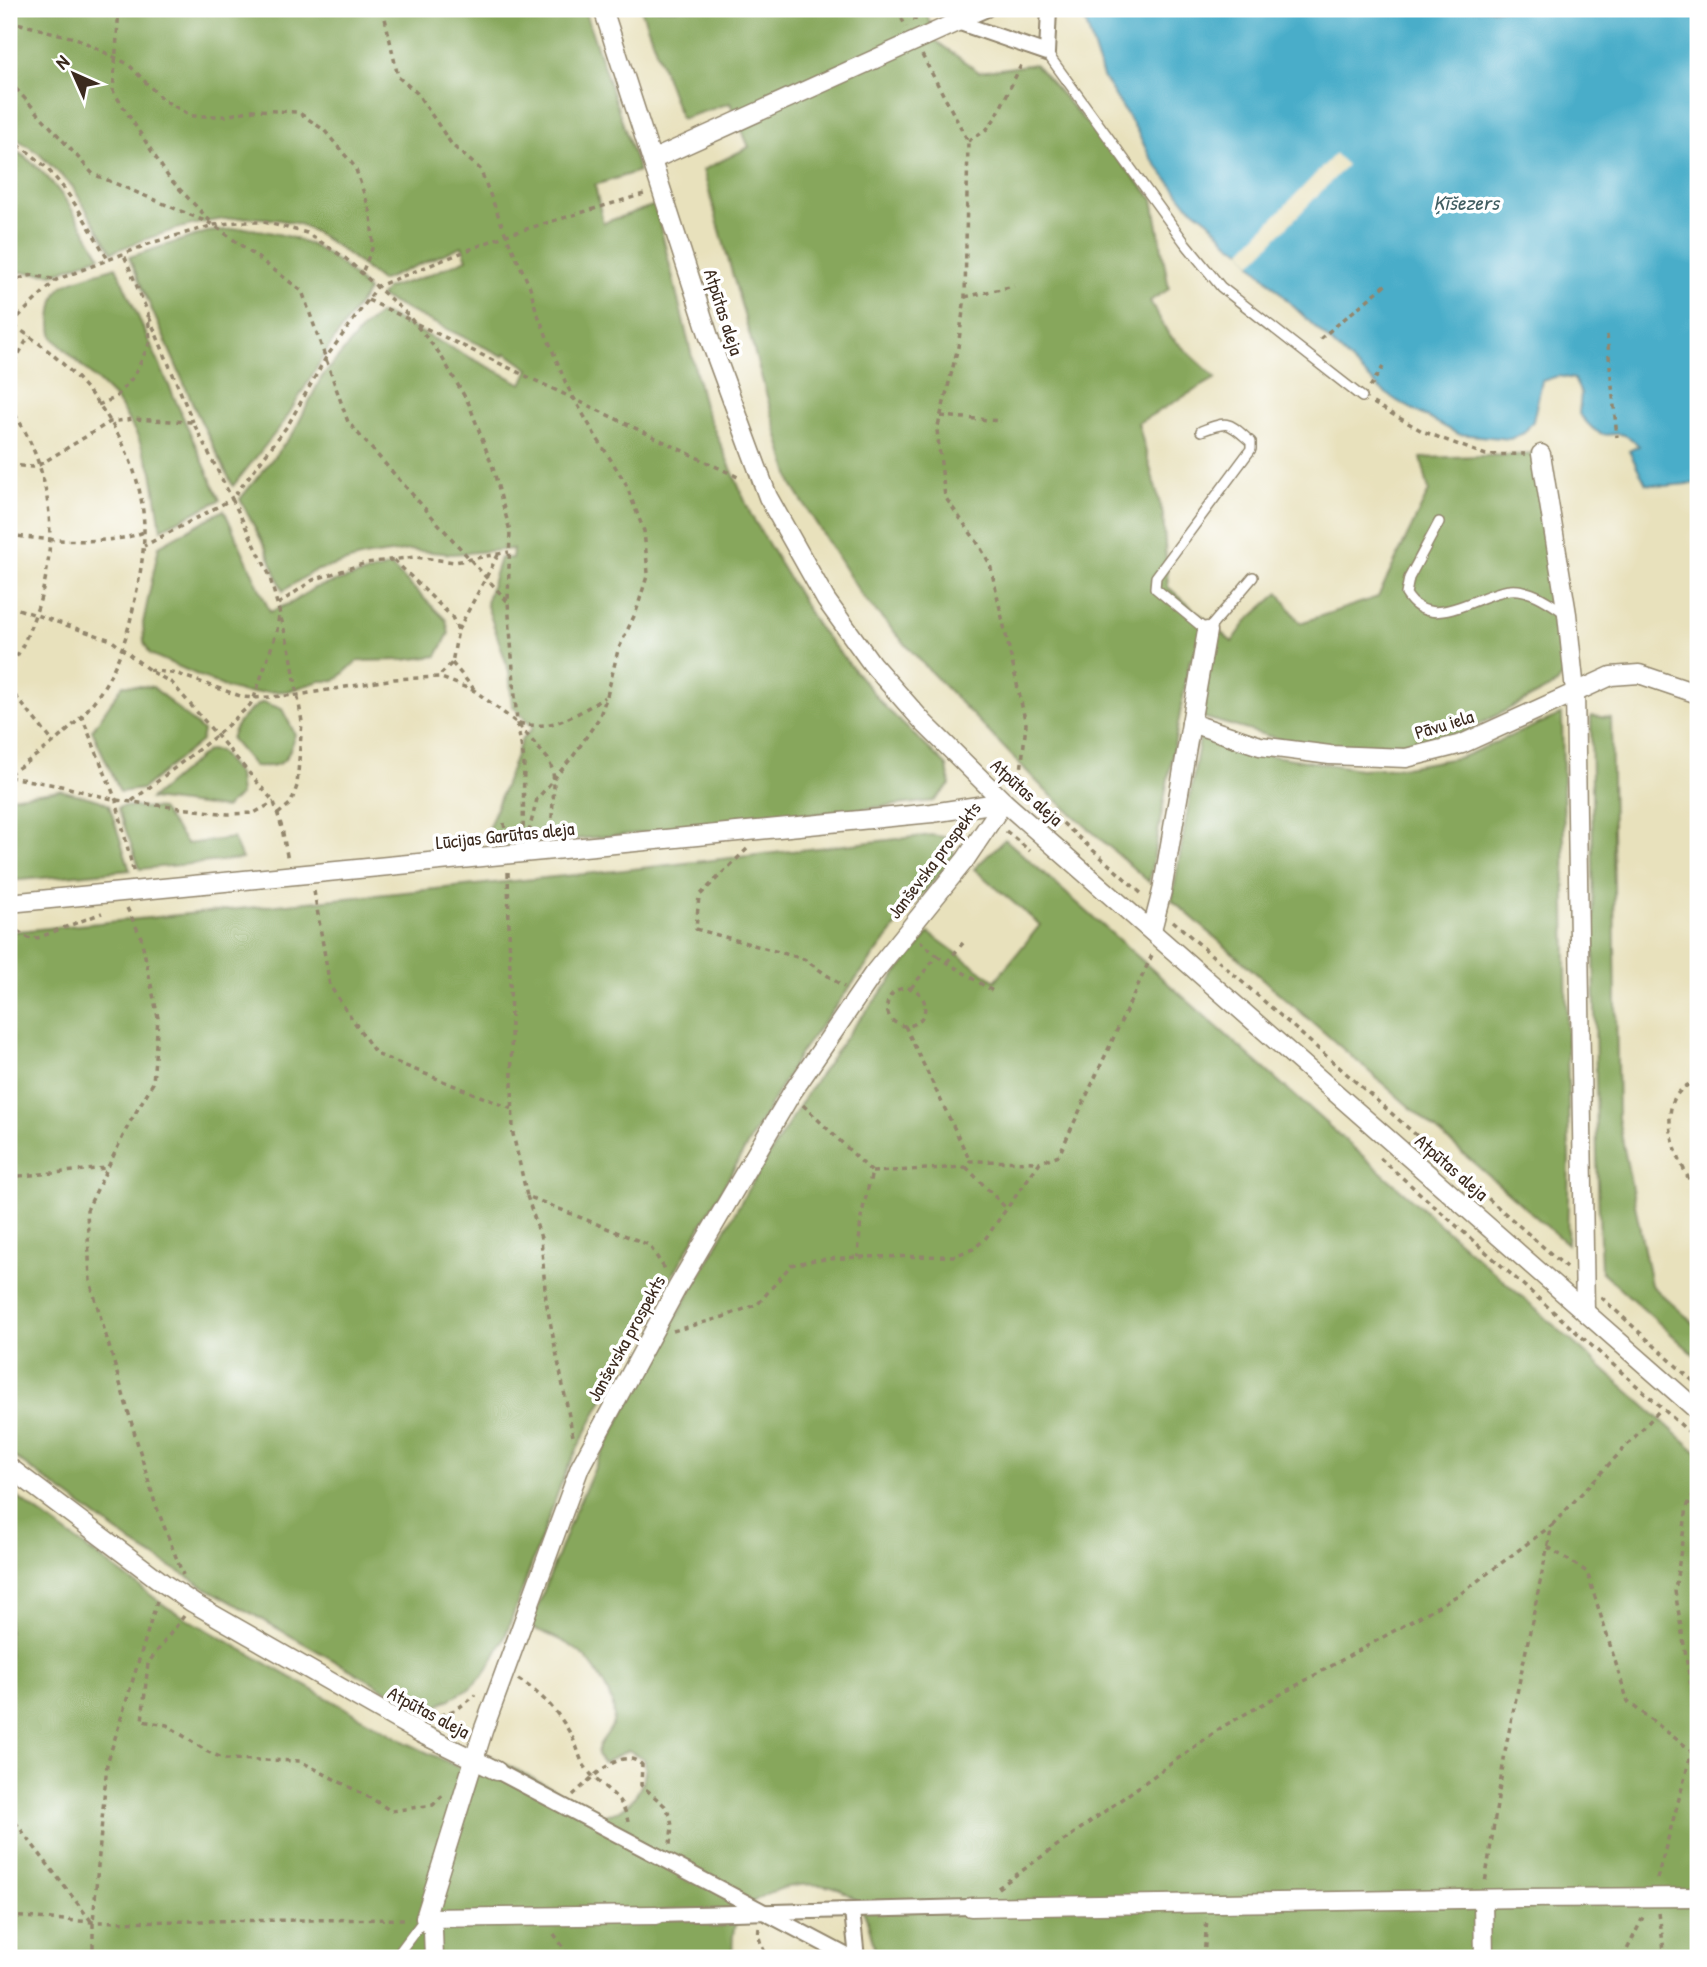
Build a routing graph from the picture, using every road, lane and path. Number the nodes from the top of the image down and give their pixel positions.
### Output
1 (119, 9) edge
2 (383, 9) edge
3 (603, 9) edge
4 (987, 9) edge
5 (1049, 9) edge
6 (9, 20) edge
7 (957, 22) junction
8 (914, 41) junction
9 (1047, 53) junction
10 (116, 58) junction
11 (1024, 58) dead end
12 (9, 81) edge
13 (9, 140) edge
14 (968, 141) junction
15 (652, 160) junction
16 (662, 188) junction
17 (214, 225) junction
18 (506, 235) junction
19 (123, 255) junction
20 (109, 261) junction
21 (362, 273) junction
22 (56, 280) junction
23 (9, 281) edge
24 (1390, 282) dead end
25 (378, 286) junction
26 (1014, 286) dead end
27 (965, 298) junction
28 (368, 300) junction
29 (148, 313) junction
30 (413, 322) junction
31 (10, 324) edge
32 (1607, 335) dead end
33 (29, 336) junction
34 (1320, 339) dead end
35 (326, 359) junction
36 (1383, 368) dead end
37 (9, 371) edge
38 (1370, 387) dead end
39 (1362, 397) joint
40 (575, 399) junction
41 (98, 405) junction
42 (9, 406) edge
43 (941, 416) junction
44 (1001, 421) dead end
45 (110, 422) junction
46 (193, 422) junction
47 (1200, 430) dead end
48 (1617, 437) dead end
49 (1541, 454) joint
50 (9, 465) edge
51 (40, 465) junction
52 (766, 490) junction
53 (232, 499) junction
54 (1439, 522) dead end
55 (144, 532) junction
56 (9, 535) edge
57 (51, 540) junction
58 (144, 546) junction
59 (509, 552) junction
60 (498, 554) junction
61 (470, 559) junction
62 (394, 560) junction
63 (487, 578) junction
64 (1253, 578) dead end
65 (508, 602) junction
66 (278, 604) junction
67 (9, 606) edge
68 (280, 612) junction
69 (36, 614) junction
70 (1567, 614) junction
71 (458, 630) junction
72 (1207, 631) junction
73 (123, 649) junction
74 (452, 663) junction
75 (9, 668) edge
76 (149, 670) junction
77 (439, 677) junction
78 (9, 688) edge
79 (475, 691) junction
80 (1575, 691) junction
81 (1698, 694) edge
82 (298, 695) junction
83 (607, 696) junction
84 (254, 698) junction
85 (82, 717) junction
86 (517, 723) junction
87 (1191, 723) junction
88 (217, 735) junction
89 (54, 743) junction
90 (9, 776) edge
91 (554, 779) junction
92 (1018, 783) junction
93 (116, 800) junction
94 (131, 802) junction
95 (274, 802) junction
96 (1004, 802) junction
97 (278, 814) junction
98 (988, 826) junction
99 (740, 844) dead end
100 (554, 851) junction
101 (515, 855) junction
102 (1037, 857) dead end
103 (289, 877) junction
104 (313, 886) dead end
105 (130, 897) junction
106 (9, 903) edge
107 (1158, 908) junction
108 (102, 913) dead end
109 (9, 926) edge
110 (907, 931) junction
111 (1156, 934) junction
112 (963, 943) dead end
113 (937, 956) junction
114 (1151, 956) junction
115 (947, 962) junction
116 (1161, 965) dead end
117 (911, 988) junction
118 (996, 993) dead end
119 (857, 996) junction
120 (905, 1026) junction
121 (1698, 1081) edge
122 (791, 1094) junction
123 (512, 1109) junction
124 (1371, 1150) dead end
125 (970, 1161) junction
126 (1041, 1162) junction
127 (966, 1167) junction
128 (107, 1168) junction
129 (872, 1172) junction
130 (9, 1177) edge
131 (1698, 1193) edge
132 (527, 1196) junction
133 (1007, 1209) junction
134 (858, 1257) junction
135 (1584, 1282) junction
136 (677, 1288) junction
137 (1585, 1312) junction
138 (650, 1336) junction
139 (1698, 1385) edge
140 (1676, 1393) junction
141 (1662, 1409) junction
142 (1698, 1411) edge
143 (1698, 1440) edge
144 (9, 1467) edge
145 (580, 1467) junction
146 (1698, 1484) edge
147 (1552, 1525) junction
148 (1548, 1547) junction
149 (163, 1583) junction
150 (193, 1603) junction
151 (501, 1680) junction
152 (1698, 1729) edge
153 (420, 1733) junction
154 (1692, 1751) junction
155 (474, 1759) junction
156 (497, 1771) joint
157 (594, 1777) junction
158 (450, 1787) dead end
159 (561, 1806) junction
160 (9, 1814) edge
161 (628, 1840) junction
162 (667, 1861) junction
163 (1698, 1897) edge
164 (1655, 1898) junction
165 (1482, 1899) junction
166 (1208, 1902) junction
167 (971, 1907) junction
168 (852, 1912) junction
169 (766, 1913) junction
170 (656, 1915) joint
171 (9, 1916) edge
172 (542, 1917) junction
173 (425, 1918) junction
174 (93, 1922) junction
175 (93, 1958) edge
176 (396, 1958) edge
177 (434, 1958) edge
178 (571, 1958) edge
179 (768, 1958) edge
180 (851, 1958) edge
181 (857, 1958) edge
182 (1205, 1958) edge
183 (1484, 1958) edge
184 (1623, 1958) edge
185 (1665, 1958) edge

1 - 10 path
2 - 18 path
3 - 15 street, Atpūtas aleja
4 - 7 street
5 - 9 street
6 - 10 path
7 - 8 street
7 - 9 street
8 - 14 path
8 - 15 street
9 - 39 lane
10 - 17 path
10 - 21 path
11 - 14 path
12 - 17 path
13 - 20 path
14 - 27 path
15 - 16 street, Atpūtas aleja
16 - 18 path
16 - 52 street, Atpūtas aleja
17 - 19 path
17 - 21 path
17 - 35 path
18 - 25 path
18 - 40 path
19 - 20 path
19 - 29 path
20 - 22 path
21 - 25 path
22 - 23 path
22 - 31 path
24 - 34 path
25 - 28 path
25 - 30 path
26 - 27 path
27 - 43 path
28 - 30 path
28 - 35 path
29 - 41 path
29 - 46 path
30 - 40 path
30 - 59 path
31 - 33 path
32 - 48 path
33 - 37 path
33 - 41 path
35 - 53 path
35 - 61 path
36 - 38 path
39 - 49 path
40 - 52 path
40 - 83 path
41 - 45 path
42 - 51 path
43 - 44 path
43 - 92 path
45 - 46 path
45 - 51 path
45 - 55 path
46 - 53 path
47 - 72 lane
49 - 70 street
50 - 51 path
51 - 57 path
52 - 96 street, Atpūtas aleja
53 - 58 path
53 - 66 path
54 - 70 lane
55 - 57 path
55 - 58 path
56 - 57 path
57 - 69 path
58 - 73 path
59 - 60 path
59 - 65 path
60 - 61 path
60 - 63 path
61 - 62 path
61 - 63 path
62 - 66 path
62 - 71 path
63 - 65 path
63 - 71 path
64 - 72 lane
65 - 86 path
66 - 68 path
67 - 69 path
68 - 82 path
68 - 84 path
69 - 73 path
69 - 75 path
70 - 80 street
71 - 74 path
72 - 87 street
73 - 76 path
73 - 85 path
74 - 77 path
74 - 79 path
76 - 84 path
76 - 88 path
77 - 79 path
77 - 82 path
78 - 89 path
79 - 86 path
80 - 81 street, Pāvu iela
80 - 87 street, Pāvu iela
80 - 135 street
82 - 84 path
82 - 97 path
83 - 86 path
83 - 91 path
84 - 88 path
85 - 89 path
85 - 93 path
86 - 91 path
86 - 101 path
87 - 107 street
88 - 94 path
88 - 95 path
89 - 90 path
90 - 93 path
91 - 100 path
91 - 101 path
92 - 96 path
92 - 107 path
93 - 94 path
93 - 105 path
94 - 95 path
95 - 97 path
96 - 98 street, Janševska prospekts
96 - 100 street, Lūcijas Garūtas aleja
96 - 111 street, Atpūtas aleja
97 - 103 path
98 - 102 path
98 - 110 street, Janševska prospekts
99 - 119 path
100 - 101 street, Lūcijas Garūtas aleja
101 - 103 street, Lūcijas Garūtas aleja
101 - 123 path
103 - 105 street, Lūcijas Garūtas aleja
104 - 123 path
105 - 106 street, Lūcijas Garūtas aleja
105 - 128 path
107 - 111 street
107 - 135 path
108 - 109 path
110 - 113 path
110 - 119 street, Janševska prospekts
111 - 114 path
111 - 137 street, Atpūtas aleja
112 - 115 path
113 - 115 path
113 - 117 path
114 - 116 path
114 - 126 path
115 - 118 path
117 - 120 path
117 - 120 path
119 - 122 street, Janševska prospekts
120 - 125 path
121 - 131 path
122 - 129 path
122 - 136 street, Janševska prospekts
123 - 132 path
124 - 141 path
125 - 126 path
125 - 127 path
126 - 133 path
127 - 129 path
127 - 133 path
128 - 130 path
128 - 150 path
129 - 134 path
132 - 136 path
132 - 145 path
133 - 134 path
134 - 138 path
135 - 137 street
135 - 139 path
136 - 138 street, Janševska prospekts
137 - 140 street, Atpūtas aleja
138 - 145 street, Janševska prospekts
140 - 141 path
140 - 142 street, Atpūtas aleja
141 - 143 path
141 - 147 path
144 - 149 street, Atpūtas aleja
145 - 151 street, Janševska prospekts
146 - 152 path
147 - 148 path
147 - 167 path
148 - 154 path
148 - 165 path
149 - 150 street, Atpūtas aleja
149 - 174 path
150 - 153 street, Atpūtas aleja
150 - 158 path
151 - 153 path
151 - 155 street, Janševska prospekts
151 - 157 path
152 - 154 path
153 - 155 street, Atpūtas aleja
154 - 164 path
155 - 156 street, Atpūtas aleja
155 - 173 street, Janševska prospekts
156 - 159 street, Atpūtas aleja
157 - 159 path
157 - 161 path
157 - 162 path
159 - 161 street, Atpūtas aleja
160 - 174 path
161 - 162 street, Atpūtas aleja
162 - 169 street, Atpūtas aleja
163 - 164 street
164 - 165 street
164 - 184 path
164 - 185 path
165 - 166 street
165 - 183 street
166 - 167 street
166 - 182 path
167 - 168 street
168 - 169 street
168 - 181 street
169 - 170 street
169 - 179 path
169 - 180 street, Atpūtas aleja
170 - 172 street
171 - 174 path
172 - 173 street
172 - 178 path
173 - 174 path
173 - 176 lane
173 - 177 street
174 - 175 path

